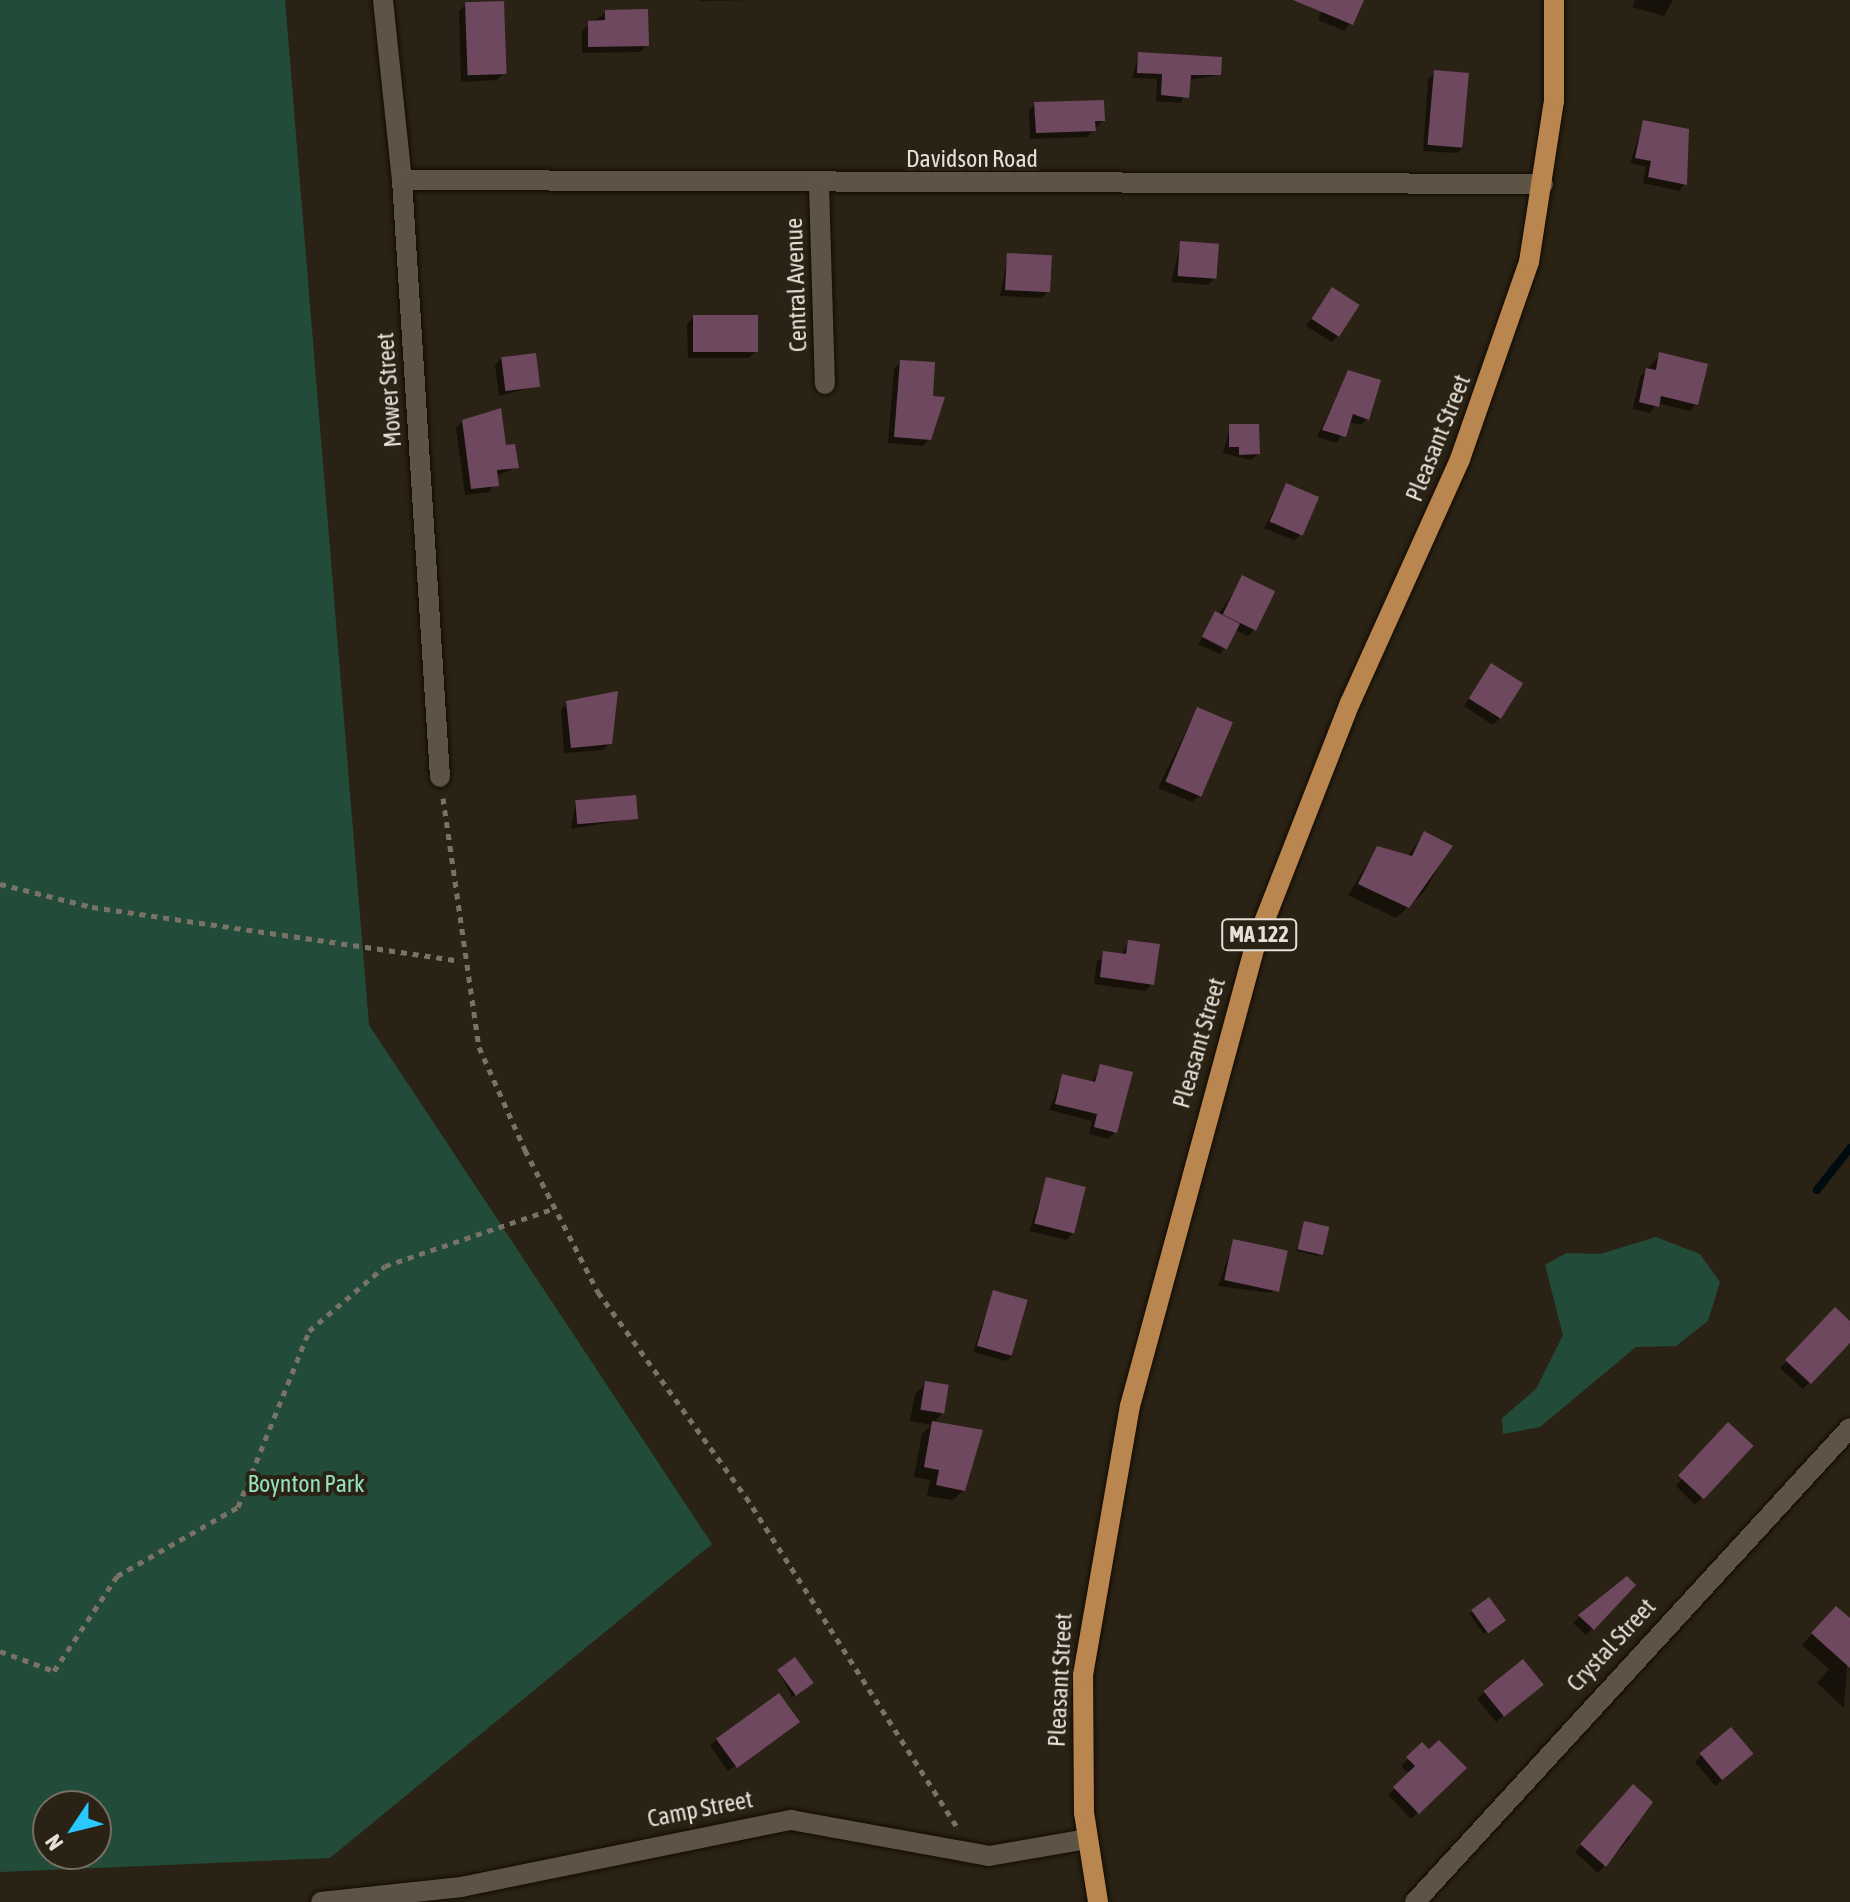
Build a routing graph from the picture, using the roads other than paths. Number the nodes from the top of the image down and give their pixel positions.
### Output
1 (383, 0) edge
2 (1554, 0) edge
3 (402, 180) junction
4 (1543, 184) junction
5 (819, 185) junction
6 (825, 384) dead end
7 (440, 777) road end
8 (1850, 1428) edge
9 (1087, 1839) junction
10 (321, 1902) edge
11 (1098, 1902) edge
12 (1415, 1902) edge

1 - 3 street, Mower Street
2 - 4 main road, Pleasant Street / MA 122
3 - 5 street, Davidson Road
3 - 7 street, Mower Street
4 - 5 street, Davidson Road
4 - 9 main road, Pleasant Street / MA 122
5 - 6 street, Central Avenue
8 - 12 street, Crystal Street
9 - 10 street, Camp Street
9 - 11 main road, Pleasant Street / MA 122

